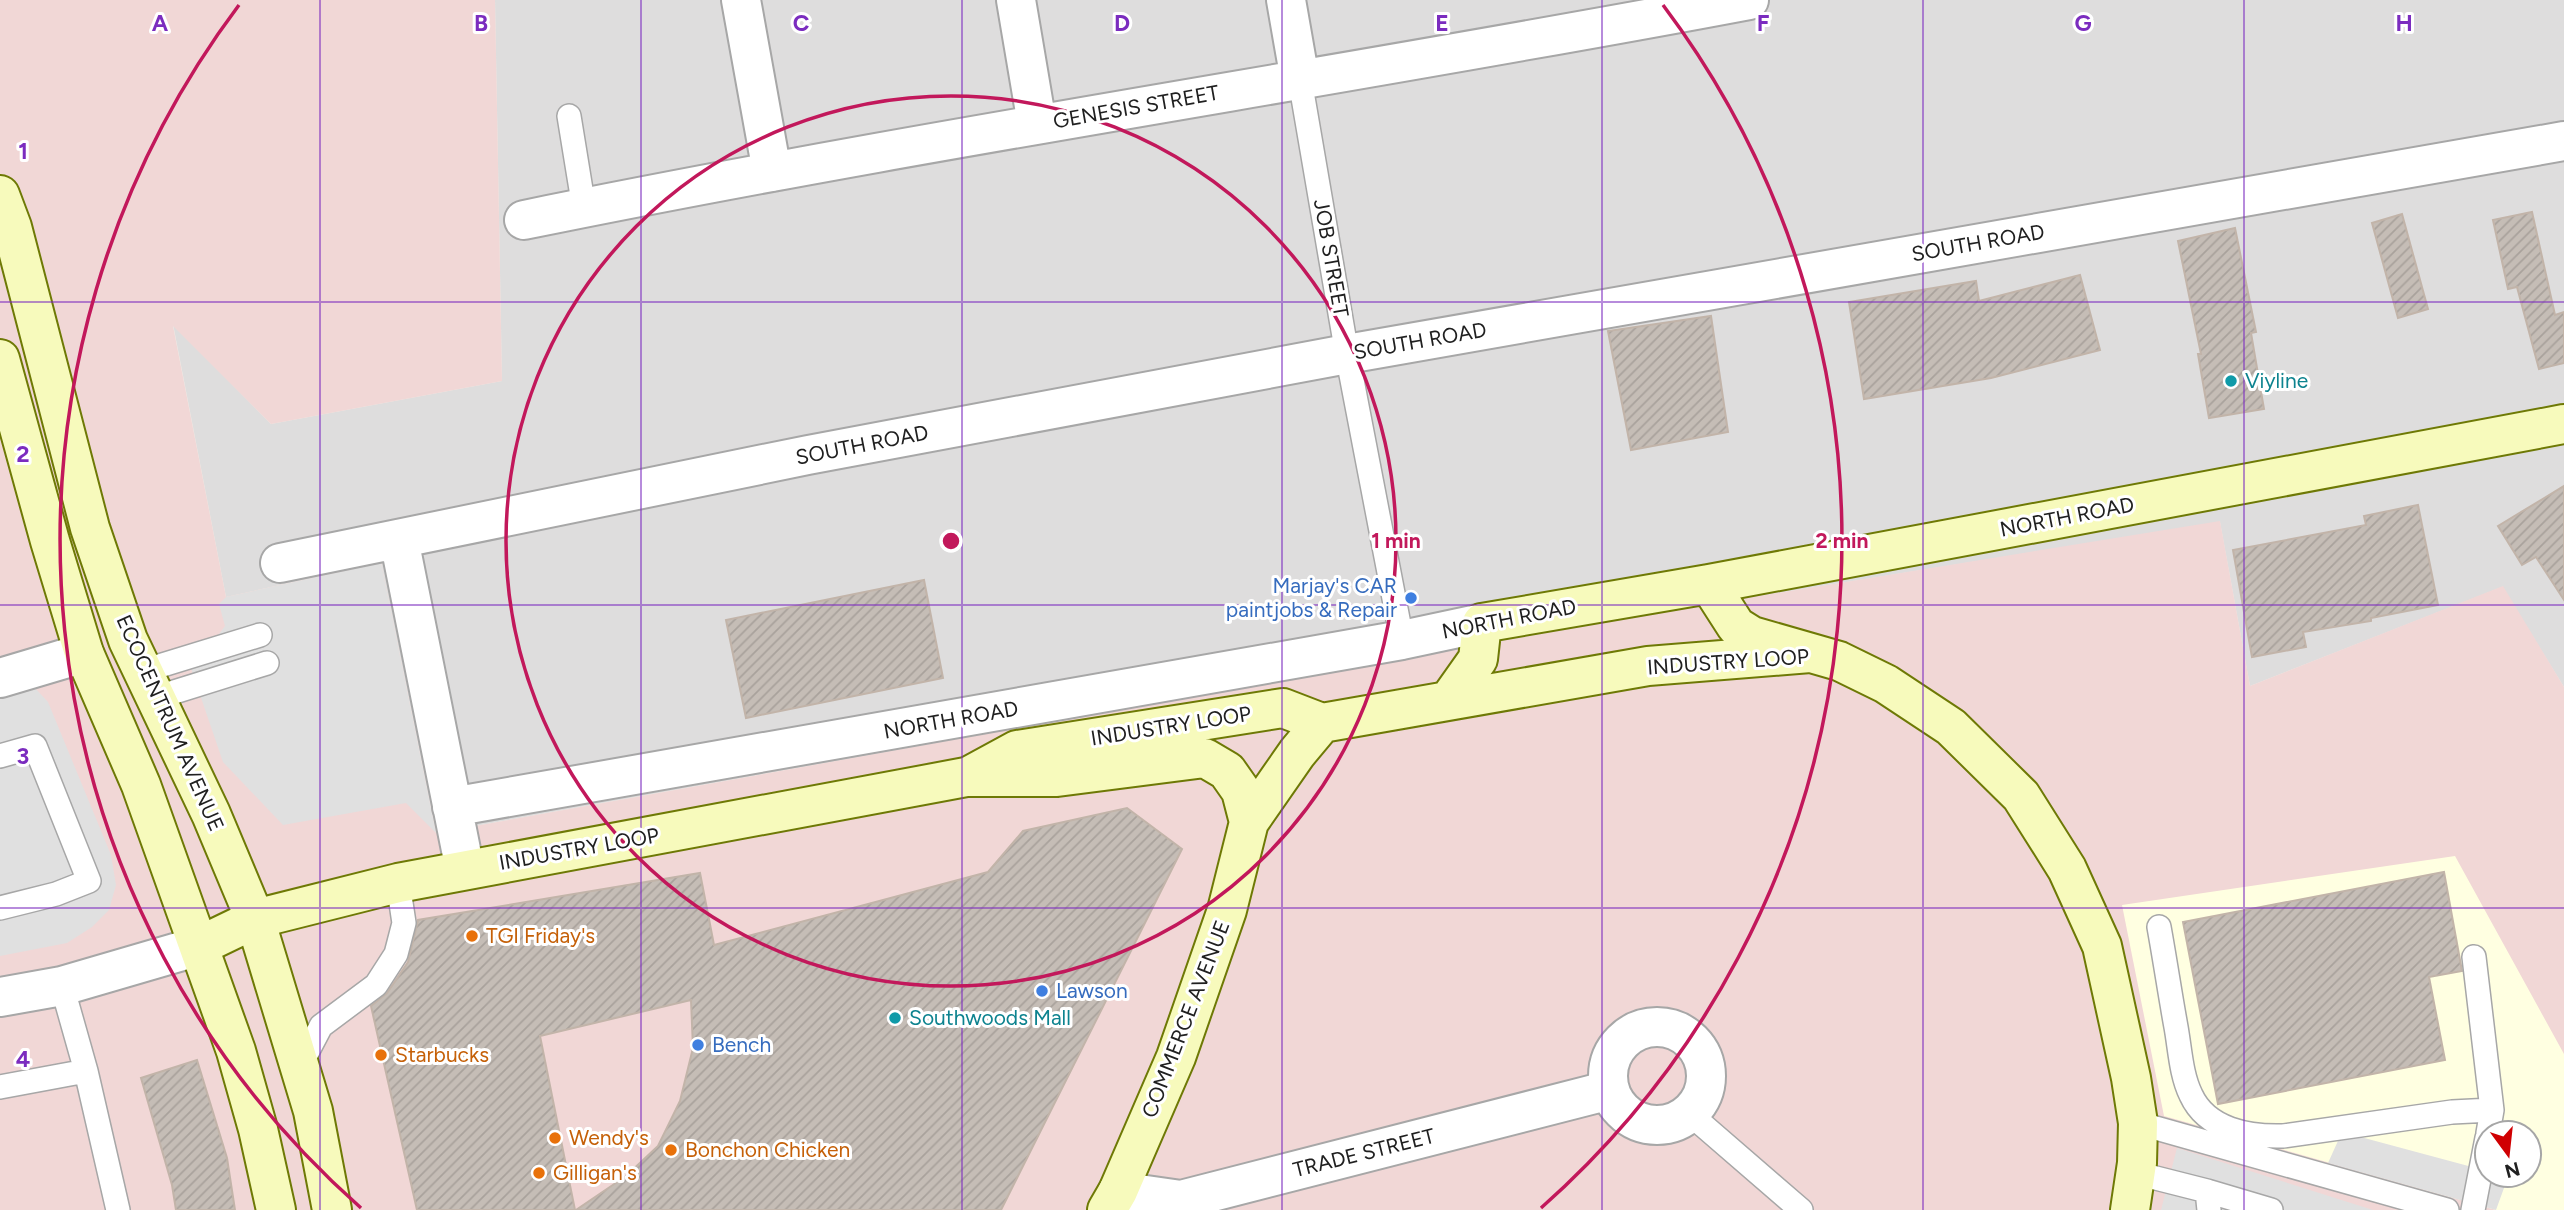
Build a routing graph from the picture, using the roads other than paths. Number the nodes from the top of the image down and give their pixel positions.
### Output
1 (741, 0) edge
2 (1016, 0) edge
3 (1286, 0) edge
4 (1749, 0) edge
5 (1571, 17) edge
6 (1300, 80) junction
7 (569, 116) dead end
8 (1037, 124) junction
9 (2564, 141) edge
10 (772, 172) junction
11 (0, 195) edge
12 (584, 208) junction
13 (524, 220) dead end
14 (1347, 354) junction
15 (0, 359) edge
16 (2564, 424) edge
17 (399, 539) junction
18 (279, 564) dead end
19 (1709, 583) junction
20 (1482, 623) junction
21 (260, 635) dead end
22 (1402, 640) junction
23 (84, 653) junction
24 (1810, 653) junction
25 (267, 663) dead end
26 (0, 678) edge
27 (149, 685) junction
28 (1449, 701) junction
29 (1322, 723) junction
30 (0, 756) edge
31 (966, 777) junction
32 (452, 807) junction
33 (1249, 821) junction
34 (465, 870) junction
35 (398, 883) junction
36 (0, 908) edge
37 (255, 919) junction
38 (2159, 927) dead end
39 (199, 946) junction
40 (2474, 957) dead end
41 (62, 986) junction
42 (0, 997) edge
43 (300, 1066) junction
44 (86, 1071) junction
45 (0, 1087) edge
46 (1609, 1090) junction
47 (2492, 1110) junction
48 (1690, 1114) junction
49 (2490, 1119) edge
50 (2138, 1123) junction
51 (2477, 1189) edge
52 (2133, 1192) edge
53 (1113, 1200) edge
54 (2208, 1201) edge
55 (118, 1210) edge
56 (276, 1210) edge
57 (332, 1210) edge
58 (1801, 1210) edge
59 (2271, 1210) edge
60 (2447, 1210) edge
61 (2473, 1210) edge

1 - 10 street
2 - 8 street
3 - 6 street, JOB STREET
4 - 5 street, GENESIS STREET
5 - 6 street, GENESIS STREET
6 - 8 street, GENESIS STREET
6 - 14 lane, JOB STREET
7 - 12 lane
8 - 10 street, GENESIS STREET
9 - 14 street, SOUTH ROAD
10 - 12 street, GENESIS STREET
11 - 27 street, ECOCENTRUM AVENUE
12 - 13 street, GENESIS STREET
14 - 17 street, SOUTH ROAD
14 - 22 lane, JOB STREET
15 - 23 street
16 - 19 street, NORTH ROAD
17 - 18 street, SOUTH ROAD
17 - 32 street
19 - 20 street, NORTH ROAD
19 - 24 street
20 - 22 street, NORTH ROAD
20 - 28 street
21 - 27 lane
22 - 32 street, NORTH ROAD
23 - 26 street
23 - 39 street
24 - 28 street, INDUSTRY LOOP
24 - 50 street, INDUSTRY LOOP
25 - 27 lane
27 - 37 street, ECOCENTRUM AVENUE
28 - 29 street, INDUSTRY LOOP
29 - 31 street, INDUSTRY LOOP
29 - 33 street, COMMERCE AVENUE
30 - 36 lane
31 - 33 street, INDUSTRY LOOP
31 - 34 street, INDUSTRY LOOP
32 - 34 street
33 - 53 street, COMMERCE AVENUE
34 - 35 street, INDUSTRY LOOP
35 - 37 street, INDUSTRY LOOP
35 - 43 lane
37 - 39 street, INDUSTRY LOOP
37 - 43 street, ECOCENTRUM AVENUE
38 - 47 lane
39 - 41 street
39 - 56 street
40 - 47 lane
41 - 42 street
41 - 44 lane
43 - 57 street, ECOCENTRUM AVENUE
44 - 45 lane
44 - 55 lane
46 - 48 street
46 - 48 street
46 - 53 street, TRADE STREET
47 - 49 lane
48 - 58 lane
50 - 52 street, INDUSTRY LOOP
50 - 60 lane
51 - 61 lane
52 - 54 lane
54 - 59 lane

